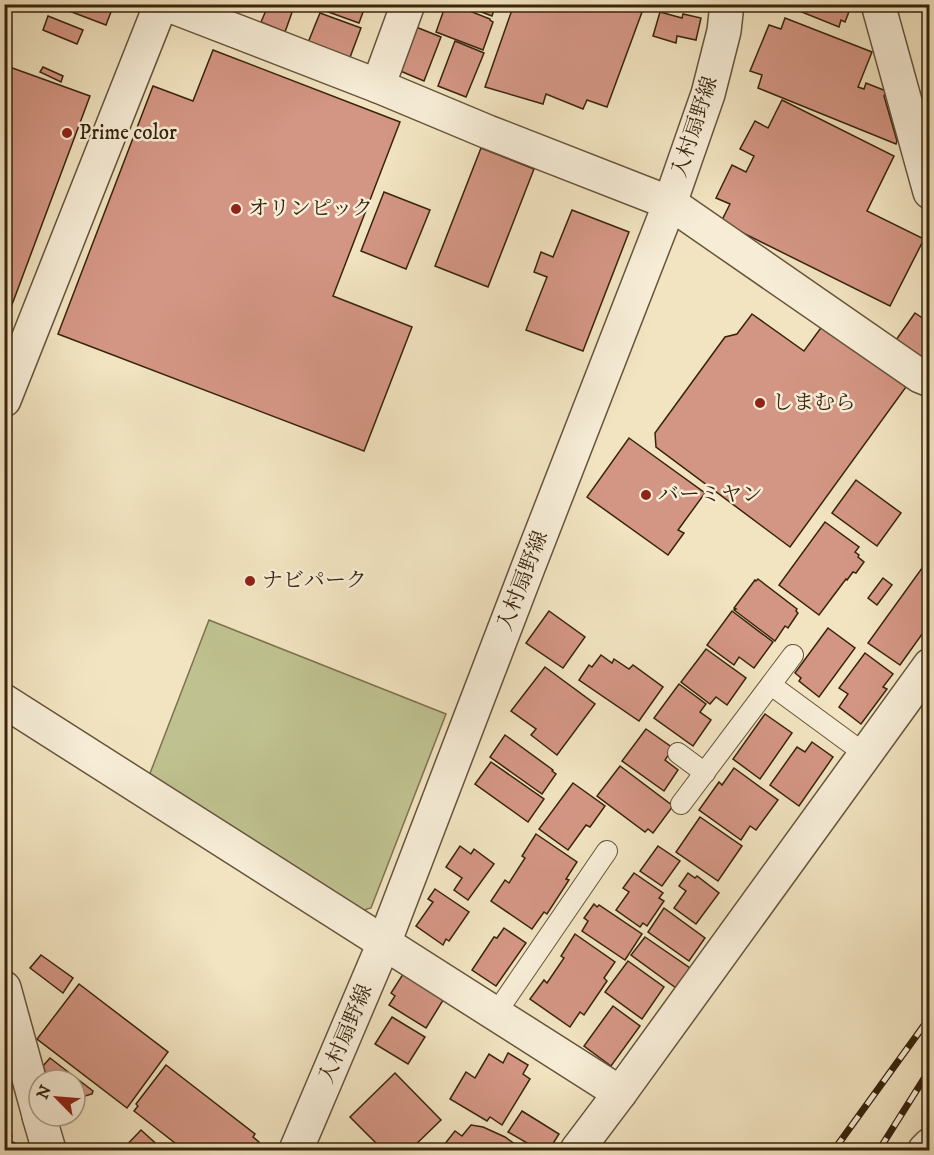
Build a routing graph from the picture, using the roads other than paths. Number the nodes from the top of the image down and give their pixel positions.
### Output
1 (164, 4) edge
2 (408, 4) edge
3 (727, 4) edge
4 (878, 4) edge
5 (378, 86) junction
6 (930, 192) edge
7 (670, 203) junction
8 (930, 380) edge
9 (4, 400) edge
10 (793, 654) dead end
11 (930, 665) edge
12 (771, 684) junction
13 (4, 701) edge
14 (678, 753) dead end
15 (865, 754) junction
16 (705, 773) junction
17 (681, 804) dead end
18 (608, 851) dead end
19 (384, 943) junction
20 (4, 988) edge
21 (495, 1013) junction
22 (27, 1071) edge
23 (620, 1093) junction
24 (43, 1128) edge
25 (930, 1145) edge
26 (49, 1150) edge
27 (296, 1150) edge
28 (577, 1150) edge
29 (926, 1150) edge

1 - 5 street
1 - 9 street
2 - 5 street
3 - 7 street, 入村扇野線
4 - 6 street
5 - 7 street
7 - 8 street
7 - 19 street, 入村扇野線
10 - 12 lane
11 - 15 street
12 - 15 lane
12 - 16 lane
13 - 19 street
14 - 16 lane
15 - 23 street
16 - 17 lane
18 - 21 lane
19 - 21 street
19 - 27 street, 入村扇野線
20 - 22 street
21 - 23 street
23 - 28 street
24 - 26 street
25 - 29 street

